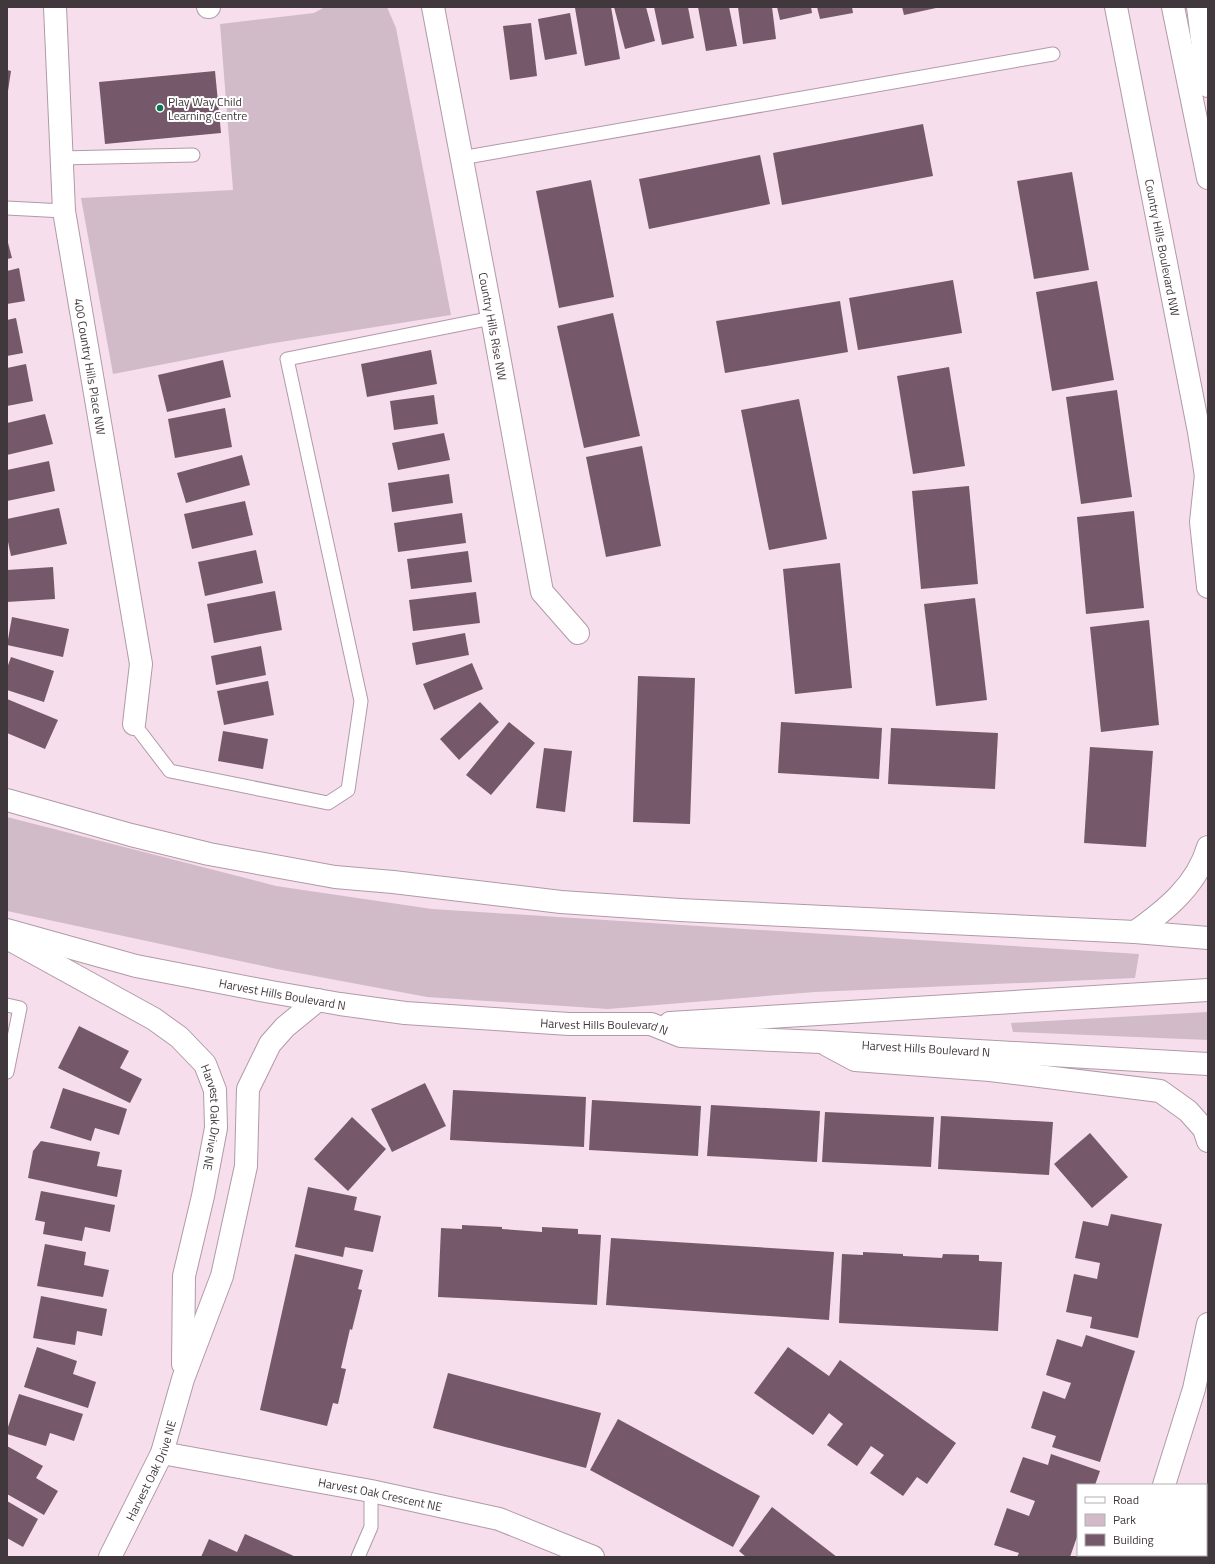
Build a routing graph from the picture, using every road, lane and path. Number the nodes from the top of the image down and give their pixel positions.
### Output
1 (55, 7) edge
2 (433, 7) edge
3 (1116, 7) edge
4 (1173, 7) edge
5 (1198, 7) edge
6 (1053, 54) dead end
7 (1208, 86) edge
8 (193, 155) dead end
9 (61, 158) junction
10 (462, 158) junction
11 (1208, 178) edge
12 (7, 208) edge
13 (64, 211) junction
14 (492, 318) junction
15 (1207, 482) edge
16 (1208, 587) edge
17 (578, 633) dead end
18 (134, 724) joint
19 (7, 800) edge
20 (1208, 847) edge
21 (7, 930) edge
22 (1135, 932) junction
23 (7, 938) edge
24 (1208, 938) edge
25 (1208, 990) edge
26 (318, 1000) junction
27 (7, 1005) edge
28 (651, 1024) junction
29 (821, 1042) junction
30 (1208, 1064) edge
31 (7, 1072) edge
32 (1208, 1141) edge
33 (1208, 1324) edge
34 (183, 1379) junction
35 (162, 1453) junction
36 (1164, 1484) edge
37 (371, 1491) junction
38 (110, 1557) edge
39 (358, 1557) edge
40 (593, 1557) edge

1 - 9 main road, 400 Country Hills Place NW
2 - 10 main road, Country Hills Rise NW
3 - 15 main road, Country Hills Boulevard NW
4 - 11 main road
5 - 7 main road
6 - 10 lane
8 - 9 lane
9 - 13 main road, 400 Country Hills Place NW
10 - 14 main road, Country Hills Rise NW
12 - 13 lane
13 - 18 main road, 400 Country Hills Place NW
14 - 17 main road, Country Hills Rise NW
14 - 18 lane
15 - 16 main road, Country Hills Boulevard NW
19 - 22 main road
20 - 22 main road
21 - 26 main road, Harvest Hills Boulevard N
22 - 24 main road
23 - 34 main road, Harvest Oak Drive NE
25 - 28 main road
26 - 28 main road, Harvest Hills Boulevard N
26 - 34 main road, Harvest Oak Drive NE
27 - 31 lane
28 - 29 main road, Harvest Hills Boulevard N
29 - 30 main road, Harvest Hills Boulevard N
29 - 32 main road
33 - 36 main road
34 - 35 main road, Harvest Oak Drive NE
35 - 37 main road, Harvest Oak Crescent NE
35 - 38 main road, Harvest Oak Drive NE
37 - 39 lane
37 - 40 main road, Harvest Oak Crescent NE

